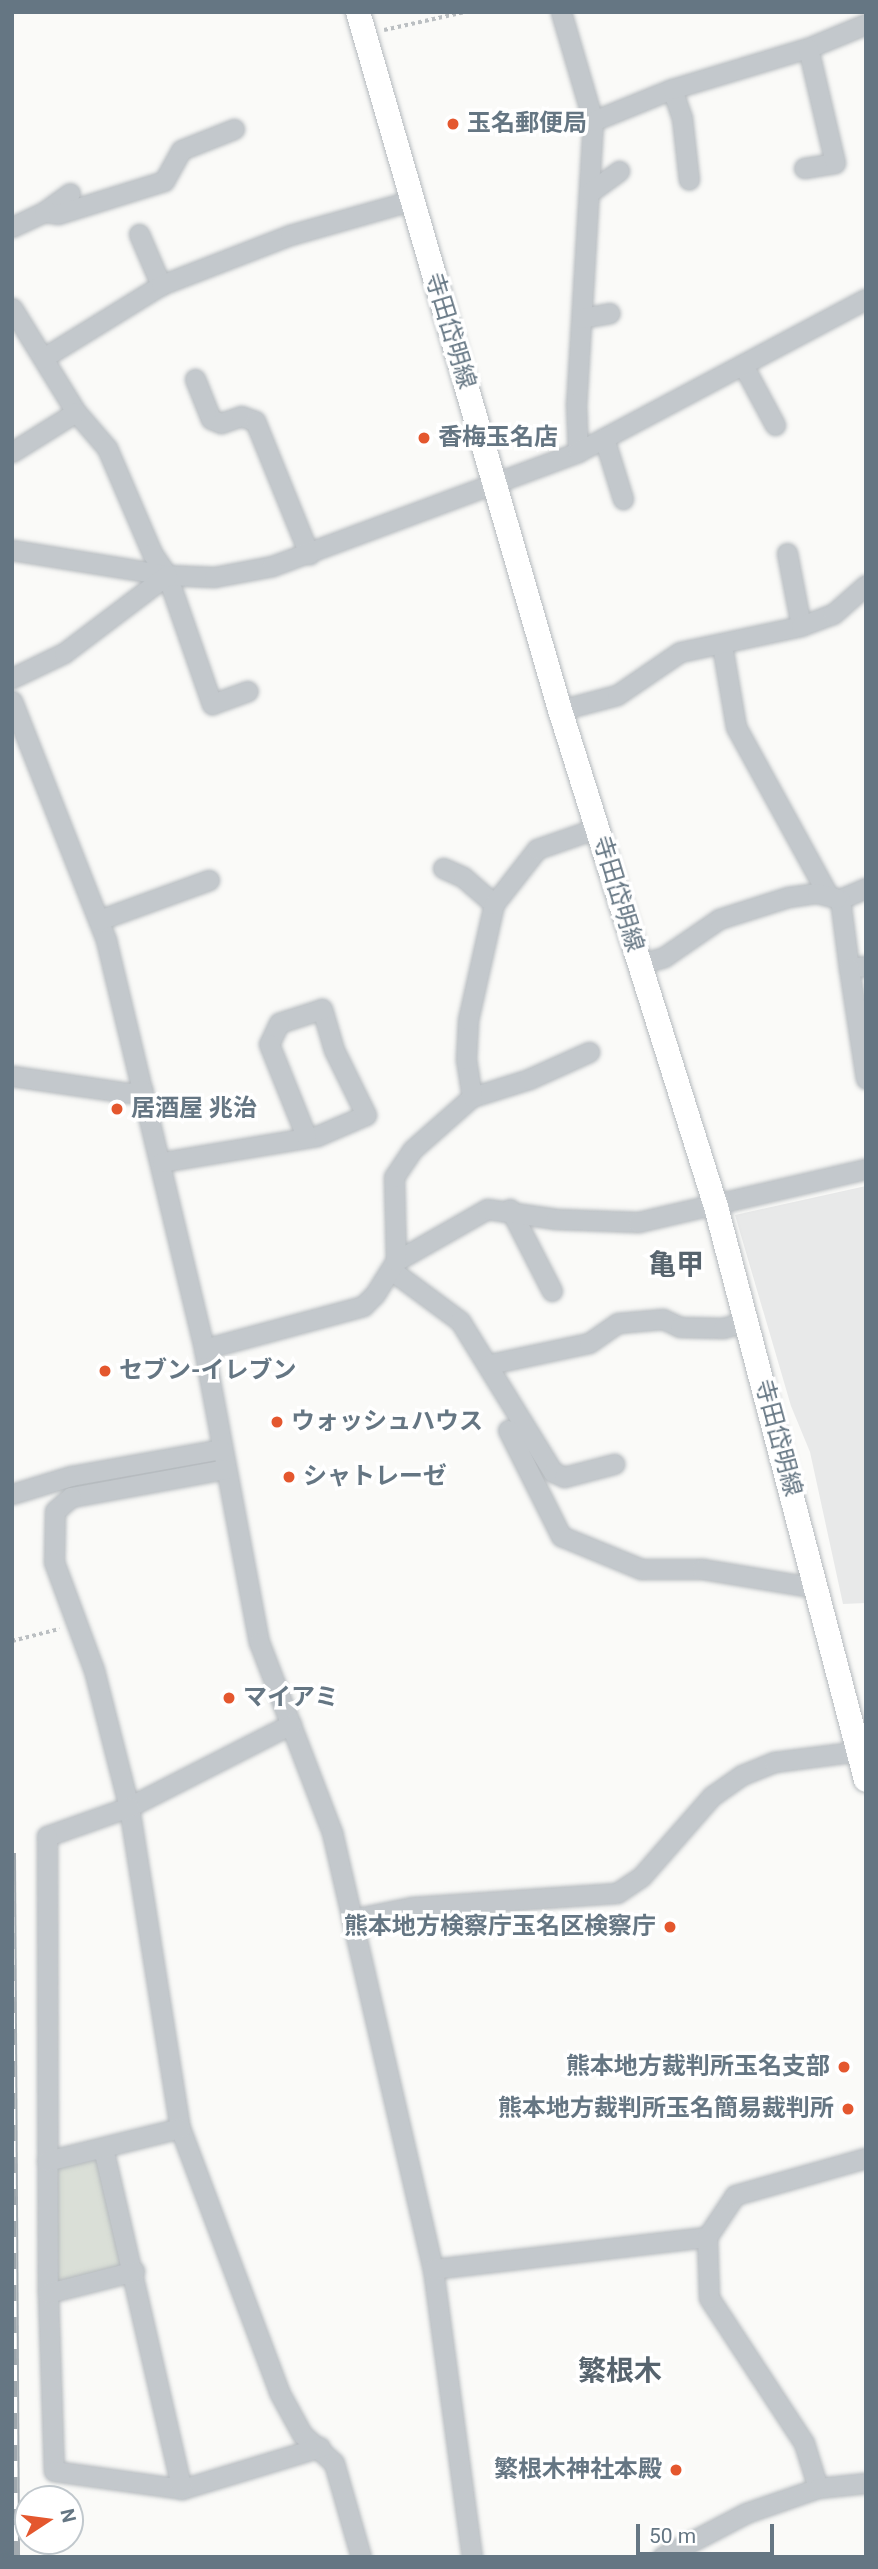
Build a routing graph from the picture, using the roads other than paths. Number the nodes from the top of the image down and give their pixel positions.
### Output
1 (562, 12) edge
2 (362, 23) edge
3 (866, 24) edge
4 (808, 48) junction
5 (672, 89) junction
6 (593, 121) junction
7 (234, 129) dead end
8 (804, 168) dead end
9 (619, 171) dead end
10 (689, 180) dead end
11 (70, 192) dead end
12 (590, 192) junction
13 (410, 201) junction
14 (44, 212) junction
15 (12, 227) edge
16 (139, 234) dead end
17 (162, 285) junction
18 (866, 299) edge
19 (12, 308) edge
20 (610, 313) dead end
21 (582, 318) junction
22 (43, 358) junction
23 (743, 365) junction
24 (194, 379) dead end
25 (76, 412) junction
26 (775, 425) dead end
27 (604, 438) junction
28 (12, 452) edge
29 (578, 452) junction
30 (496, 486) junction
31 (623, 499) dead end
32 (12, 550) edge
33 (788, 553) dead end
34 (309, 554) junction
35 (167, 575) junction
36 (866, 585) edge
37 (801, 626) junction
38 (722, 645) junction
39 (12, 678) edge
40 (248, 691) dead end
41 (12, 701) edge
42 (560, 710) junction
43 (597, 828) junction
44 (443, 868) dead end
45 (209, 880) dead end
46 (866, 888) edge
47 (834, 897) junction
48 (494, 904) junction
49 (99, 920) junction
50 (640, 964) junction
51 (858, 967) edge
52 (589, 1052) dead end
53 (865, 1073) edge
54 (12, 1076) edge
55 (143, 1090) junction
56 (472, 1097) junction
57 (306, 1136) junction
58 (162, 1162) junction
59 (866, 1169) edge
60 (716, 1207) junction
61 (510, 1209) junction
62 (393, 1266) junction
63 (552, 1291) dead end
64 (747, 1321) junction
65 (204, 1349) junction
66 (490, 1364) junction
67 (508, 1430) dead end
68 (221, 1449) junction
69 (614, 1464) dead end
70 (225, 1469) junction
71 (12, 1494) edge
72 (817, 1588) junction
73 (291, 1724) junction
74 (862, 1751) edge
75 (866, 1780) edge
76 (129, 1807) junction
77 (352, 1919) junction
78 (180, 2128) junction
79 (103, 2148) junction
80 (866, 2158) edge
81 (47, 2161) junction
82 (707, 2237) junction
83 (433, 2269) junction
84 (134, 2272) junction
85 (48, 2293) junction
86 (320, 2447) junction
87 (866, 2483) edge
88 (818, 2488) junction
89 (182, 2489) junction
90 (361, 2557) edge
91 (472, 2557) edge
92 (662, 2557) edge

1 - 6 street
2 - 13 main road, 寺田岱明線
3 - 4 street
4 - 5 street
4 - 8 street
5 - 6 street
5 - 10 street
6 - 12 street
7 - 14 street
9 - 12 street
11 - 14 street
12 - 21 street
13 - 17 street
13 - 30 main road, 寺田岱明線
14 - 15 street
16 - 17 street
17 - 22 street
18 - 23 street
19 - 22 street
20 - 21 street
21 - 29 street
22 - 25 street
23 - 26 street
23 - 27 street
24 - 34 street
25 - 28 street
25 - 35 street
27 - 29 street
27 - 31 street
29 - 30 street
30 - 34 street
30 - 42 main road, 寺田岱明線
32 - 35 street
33 - 37 street
34 - 35 street
35 - 39 street
35 - 40 street
36 - 37 street
37 - 38 street
38 - 42 street
38 - 47 street
41 - 49 street
42 - 43 main road, 寺田岱明線
43 - 48 street
43 - 50 main road, 寺田岱明線
44 - 48 street
45 - 49 street
46 - 47 street
47 - 50 street
47 - 51 street
48 - 56 street
49 - 55 street
50 - 60 main road, 寺田岱明線
51 - 53 street
52 - 56 street
54 - 55 street
55 - 58 street
56 - 62 street
57 - 57 street
57 - 58 street
58 - 65 street
59 - 60 street
60 - 61 street
60 - 64 main road, 寺田岱明線
61 - 62 street
61 - 63 street
62 - 65 street
62 - 66 street
64 - 66 street
64 - 72 main road, 寺田岱明線
65 - 68 street
66 - 69 street
67 - 72 street
68 - 70 street
68 - 71 street
70 - 73 street
70 - 76 street
72 - 74 main road, 寺田岱明線
73 - 76 street
73 - 77 street
74 - 75 main road, 寺田岱明線
74 - 77 street
76 - 78 street
76 - 81 street
77 - 83 street
78 - 79 street
78 - 86 street
79 - 81 street
79 - 84 street
80 - 82 street
81 - 85 street
82 - 83 street
82 - 88 street
83 - 91 street
84 - 85 street
84 - 89 street
85 - 89 street
86 - 89 street
86 - 90 street
87 - 88 street
88 - 92 street

